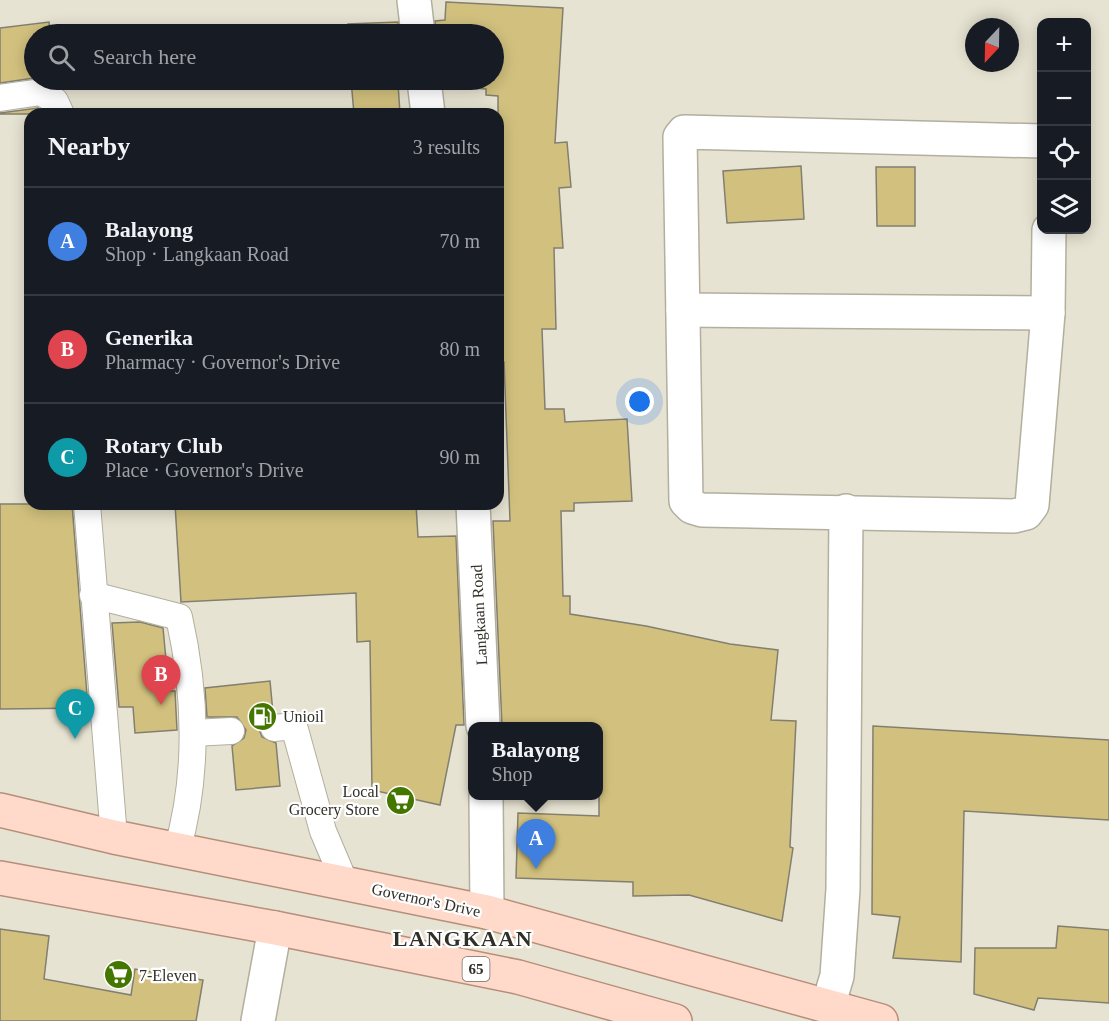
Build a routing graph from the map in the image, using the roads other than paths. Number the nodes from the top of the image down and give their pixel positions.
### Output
1 (414, 0) edge
2 (417, 24) edge
3 (425, 90) edge
4 (0, 98) edge
5 (58, 108) edge
6 (427, 108) edge
7 (1037, 141) edge
8 (1049, 234) edge
9 (683, 310) junction
10 (1048, 313) junction
11 (87, 510) edge
12 (473, 510) edge
13 (846, 511) junction
14 (93, 595) junction
15 (483, 722) edge
16 (274, 728) dead end
17 (231, 731) dead end
18 (193, 733) junction
19 (486, 800) edge
20 (0, 810) edge
21 (114, 837) junction
22 (177, 850) junction
23 (0, 878) edge
24 (345, 883) junction
25 (487, 912) junction
26 (275, 928) junction
27 (828, 1006) junction
28 (258, 1021) edge
29 (675, 1021) edge
30 (881, 1021) edge

1 - 2 street
3 - 6 street
4 - 5 lane
7 - 9 street
8 - 10 street
9 - 10 street
9 - 13 street
10 - 13 street
11 - 14 lane
12 - 15 street, Langkaan Road
13 - 27 street
14 - 18 lane
14 - 21 lane
16 - 24 lane
17 - 18 lane
18 - 22 lane
19 - 25 street
20 - 21 main road, Governor's Drive
21 - 22 main road, Governor's Drive
22 - 24 main road, Governor's Drive
23 - 26 main road, 65
24 - 25 main road, Governor's Drive
25 - 27 main road, Governor's Drive
26 - 28 street
26 - 29 main road, 65
27 - 30 main road, Governor's Drive

